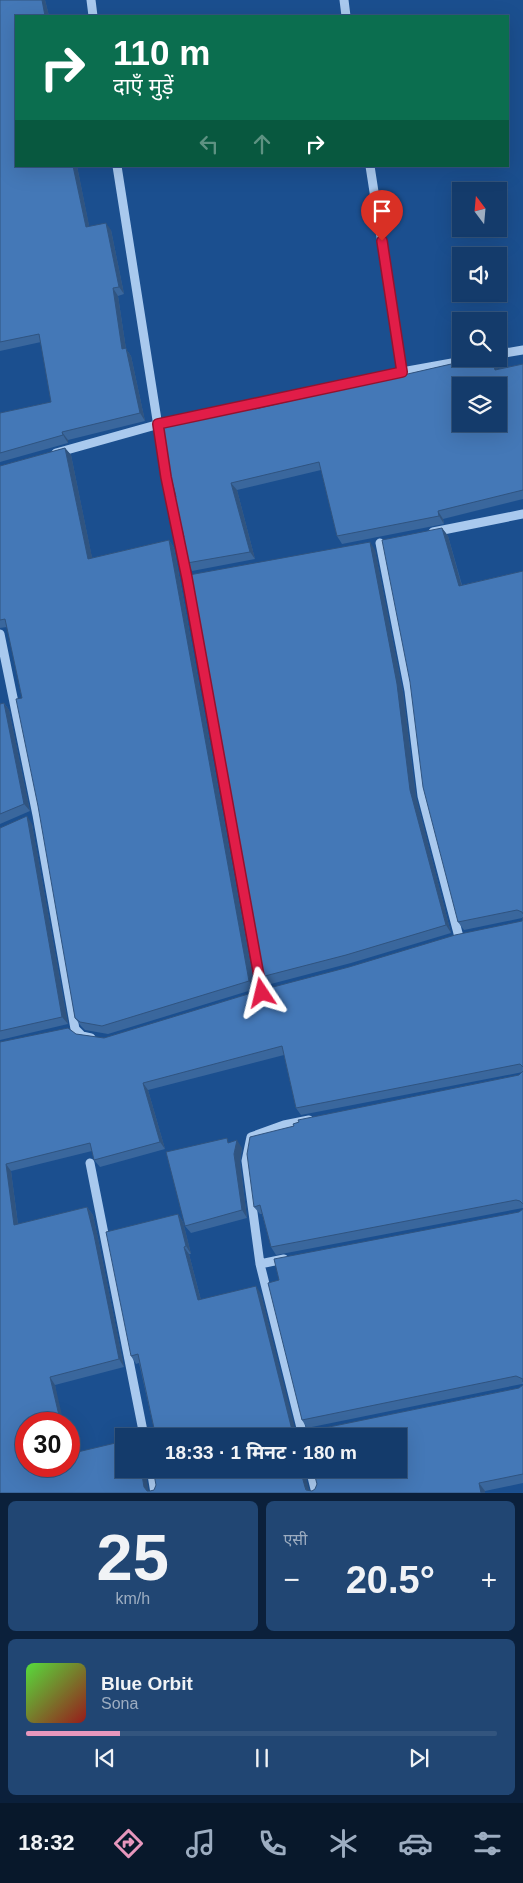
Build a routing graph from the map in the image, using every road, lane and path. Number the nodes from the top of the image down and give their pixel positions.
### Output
1 (91, 0) edge
2 (344, 0) edge
3 (93, 15) edge
4 (346, 15) edge
5 (117, 167) edge
6 (370, 167) edge
7 (523, 350) edge
8 (507, 353) edge
9 (452, 363) edge
10 (402, 372) junction
11 (158, 424) junction
12 (46, 455) edge
13 (523, 514) edge
14 (428, 533) edge
15 (370, 544) edge
16 (197, 576) edge
17 (187, 578) junction
18 (0, 638) edge
19 (459, 937) edge
20 (280, 988) edge
21 (100, 1038) edge
22 (322, 1118) edge
23 (90, 1163) edge
24 (289, 1258) edge
25 (260, 1264) junction
26 (142, 1428) edge
27 (301, 1428) edge
28 (152, 1478) edge
29 (312, 1478) edge
30 (155, 1493) edge
31 (316, 1493) edge

1 - 3 street
2 - 4 street
5 - 11 street
6 - 10 street
7 - 8 street
9 - 10 street
10 - 11 street
11 - 12 street
11 - 17 street
13 - 14 street
15 - 19 street
16 - 17 street
17 - 20 street
18 - 21 street
22 - 25 street
23 - 26 street
24 - 25 street
25 - 27 street
28 - 30 street
29 - 31 street

